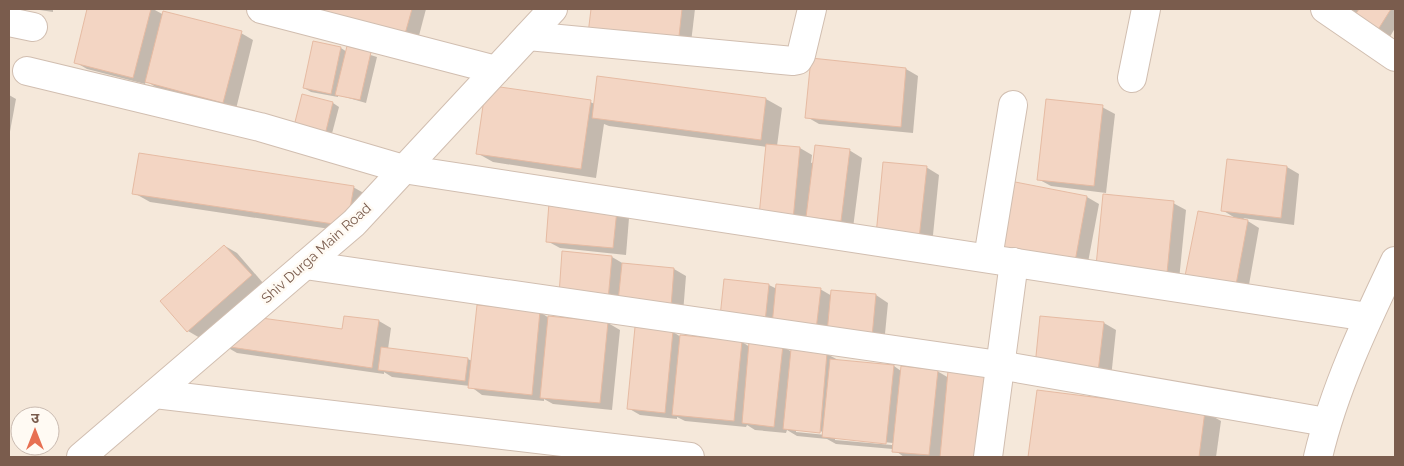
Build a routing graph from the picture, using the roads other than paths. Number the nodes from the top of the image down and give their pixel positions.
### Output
1 (261, 9) edge
2 (553, 9) edge
3 (812, 9) edge
4 (1146, 9) edge
5 (1324, 9) edge
6 (528, 36) junction
7 (1395, 58) edge
8 (496, 70) junction
9 (26, 72) dead end
10 (1132, 78) dead end
11 (1012, 105) dead end
12 (403, 169) junction
13 (1001, 260) junction
14 (1395, 261) edge
15 (305, 265) junction
16 (1368, 317) junction
17 (999, 365) junction
18 (155, 394) junction
19 (1326, 422) junction
20 (620, 453) edge
21 (81, 457) edge
22 (690, 457) edge
23 (988, 457) edge
24 (1318, 457) edge

1 - 8 street
2 - 6 street, Shiv Durga Main Road
3 - 6 street
4 - 10 street
5 - 7 street
6 - 8 street, Shiv Durga Main Road
8 - 12 street, Shiv Durga Main Road
9 - 12 street
11 - 13 street
12 - 13 street
12 - 15 street, Shiv Durga Main Road
13 - 16 street
13 - 17 street
14 - 16 street
15 - 17 street
15 - 18 street, Shiv Durga Main Road
16 - 19 street
17 - 19 street
17 - 23 street
18 - 20 street
18 - 21 street, Shiv Durga Main Road
19 - 24 street
20 - 22 street

